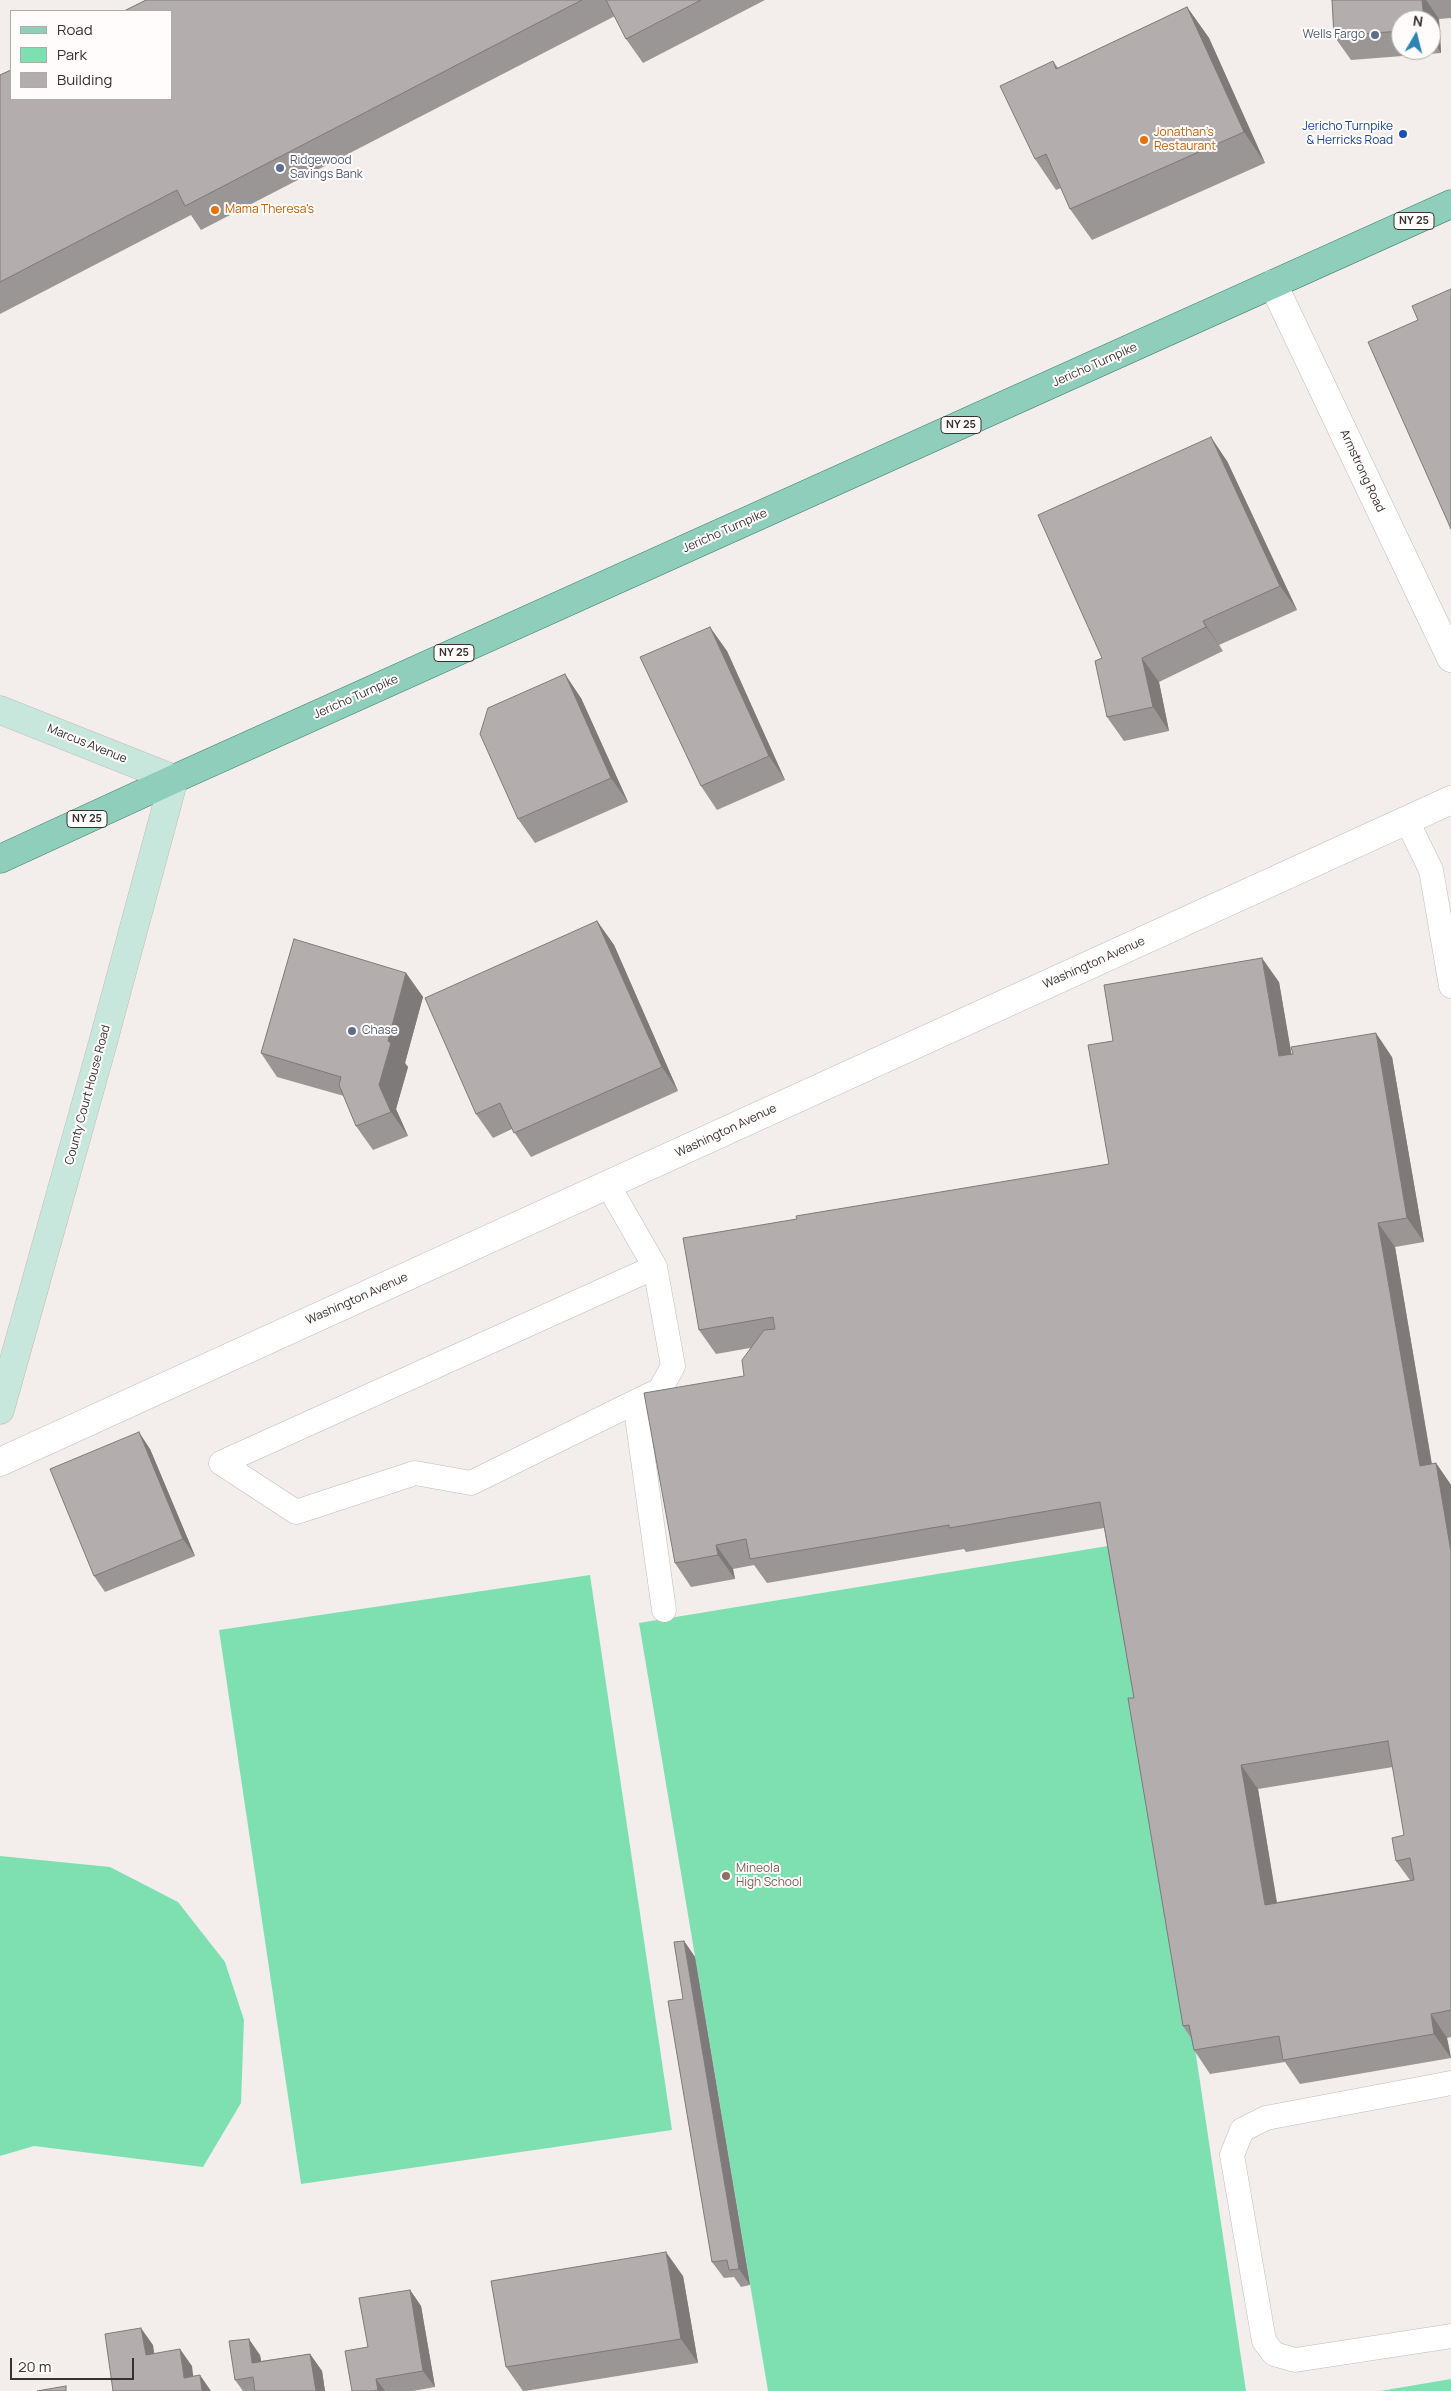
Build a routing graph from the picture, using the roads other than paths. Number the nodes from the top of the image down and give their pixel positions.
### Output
1 (1451, 204) edge
2 (1273, 284) junction
3 (1451, 658) edge
4 (0, 710) edge
5 (174, 779) junction
6 (1451, 800) edge
7 (1407, 820) junction
8 (0, 859) edge
9 (1451, 986) edge
10 (608, 1185) junction
11 (655, 1267) junction
12 (635, 1402) junction
13 (0, 1410) edge
14 (0, 1462) edge
15 (664, 1610) dead end
16 (1451, 2084) edge
17 (1451, 2336) edge

1 - 2 main road, Jericho Turnpike / NY 25
2 - 3 street, Armstrong Road
2 - 5 main road, Jericho Turnpike / NY 25
4 - 5 main road, Marcus Avenue
5 - 8 main road, Jericho Turnpike / NY 25
5 - 13 main road, County Court House Road
6 - 7 street, Washington Avenue
7 - 9 lane
7 - 10 street, Washington Avenue
10 - 11 lane
10 - 14 street, Washington Avenue
11 - 12 lane
11 - 12 lane
12 - 15 lane
16 - 17 lane

